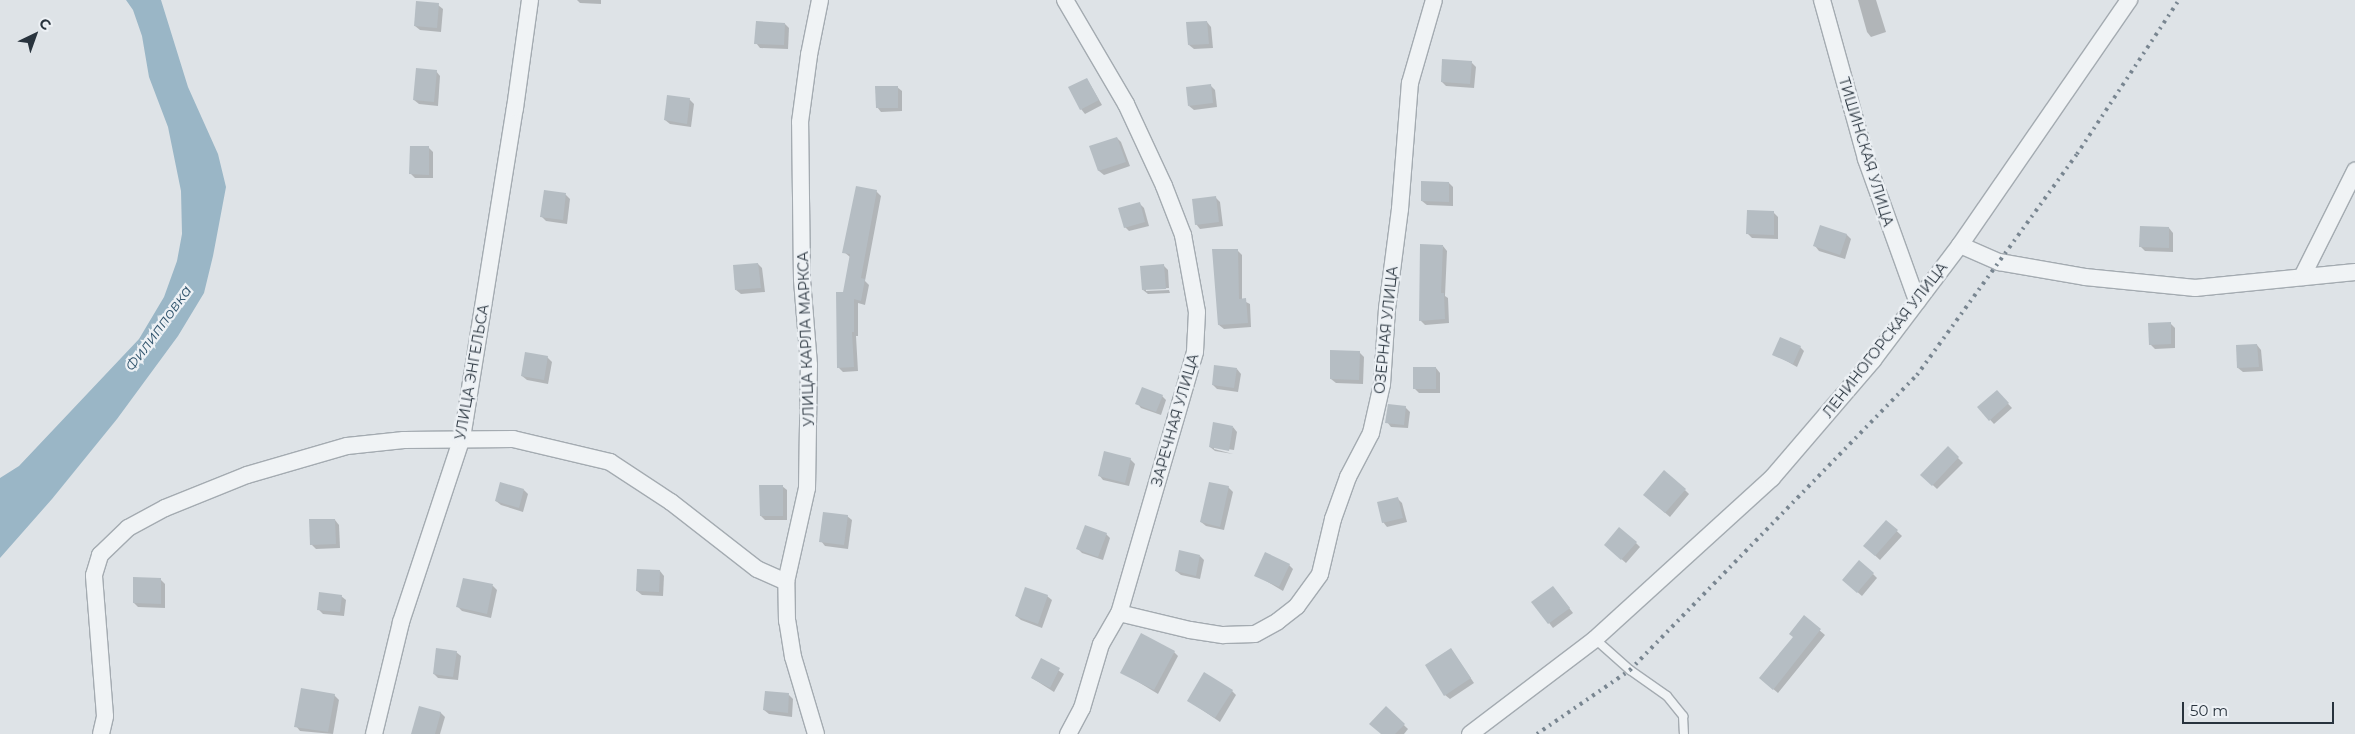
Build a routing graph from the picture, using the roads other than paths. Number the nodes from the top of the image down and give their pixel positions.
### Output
1 (530, 0) edge
2 (820, 0) edge
3 (1065, 0) edge
4 (1434, 0) edge
5 (1822, 0) edge
6 (2128, 0) edge
7 (2355, 170) edge
8 (1960, 245) junction
9 (2355, 272) edge
10 (2302, 277) junction
11 (1917, 301) junction
12 (462, 438) junction
13 (786, 582) junction
14 (1119, 613) junction
15 (1595, 639) junction
16 (101, 734) edge
17 (374, 734) edge
18 (816, 734) edge
19 (1068, 734) edge
20 (1470, 734) edge
21 (1684, 734) edge

1 - 12 street, УЛИЦА ЭНГЕЛЬСА
2 - 13 street, УЛИЦА КАРЛА МАРКСА
3 - 14 street, ЗАРЕЧНАЯ УЛИЦА
4 - 14 street, ОЗЕРНАЯ УЛИЦА
5 - 11 street, ТИШИНСКАЯ УЛИЦА
6 - 8 street, ЛЕНИНОГОРСКАЯ УЛИЦА
7 - 10 street
8 - 10 street
8 - 11 street, ЛЕНИНОГОРСКАЯ УЛИЦА
9 - 10 street
11 - 15 street, ЛЕНИНОГОРСКАЯ УЛИЦА
12 - 13 street
12 - 16 street
12 - 17 street, УЛИЦА ЭНГЕЛЬСА
13 - 18 street, УЛИЦА КАРЛА МАРКСА
14 - 19 street, ЗАРЕЧНАЯ УЛИЦА
15 - 20 street, ЛЕНИНОГОРСКАЯ УЛИЦА
15 - 21 lane

